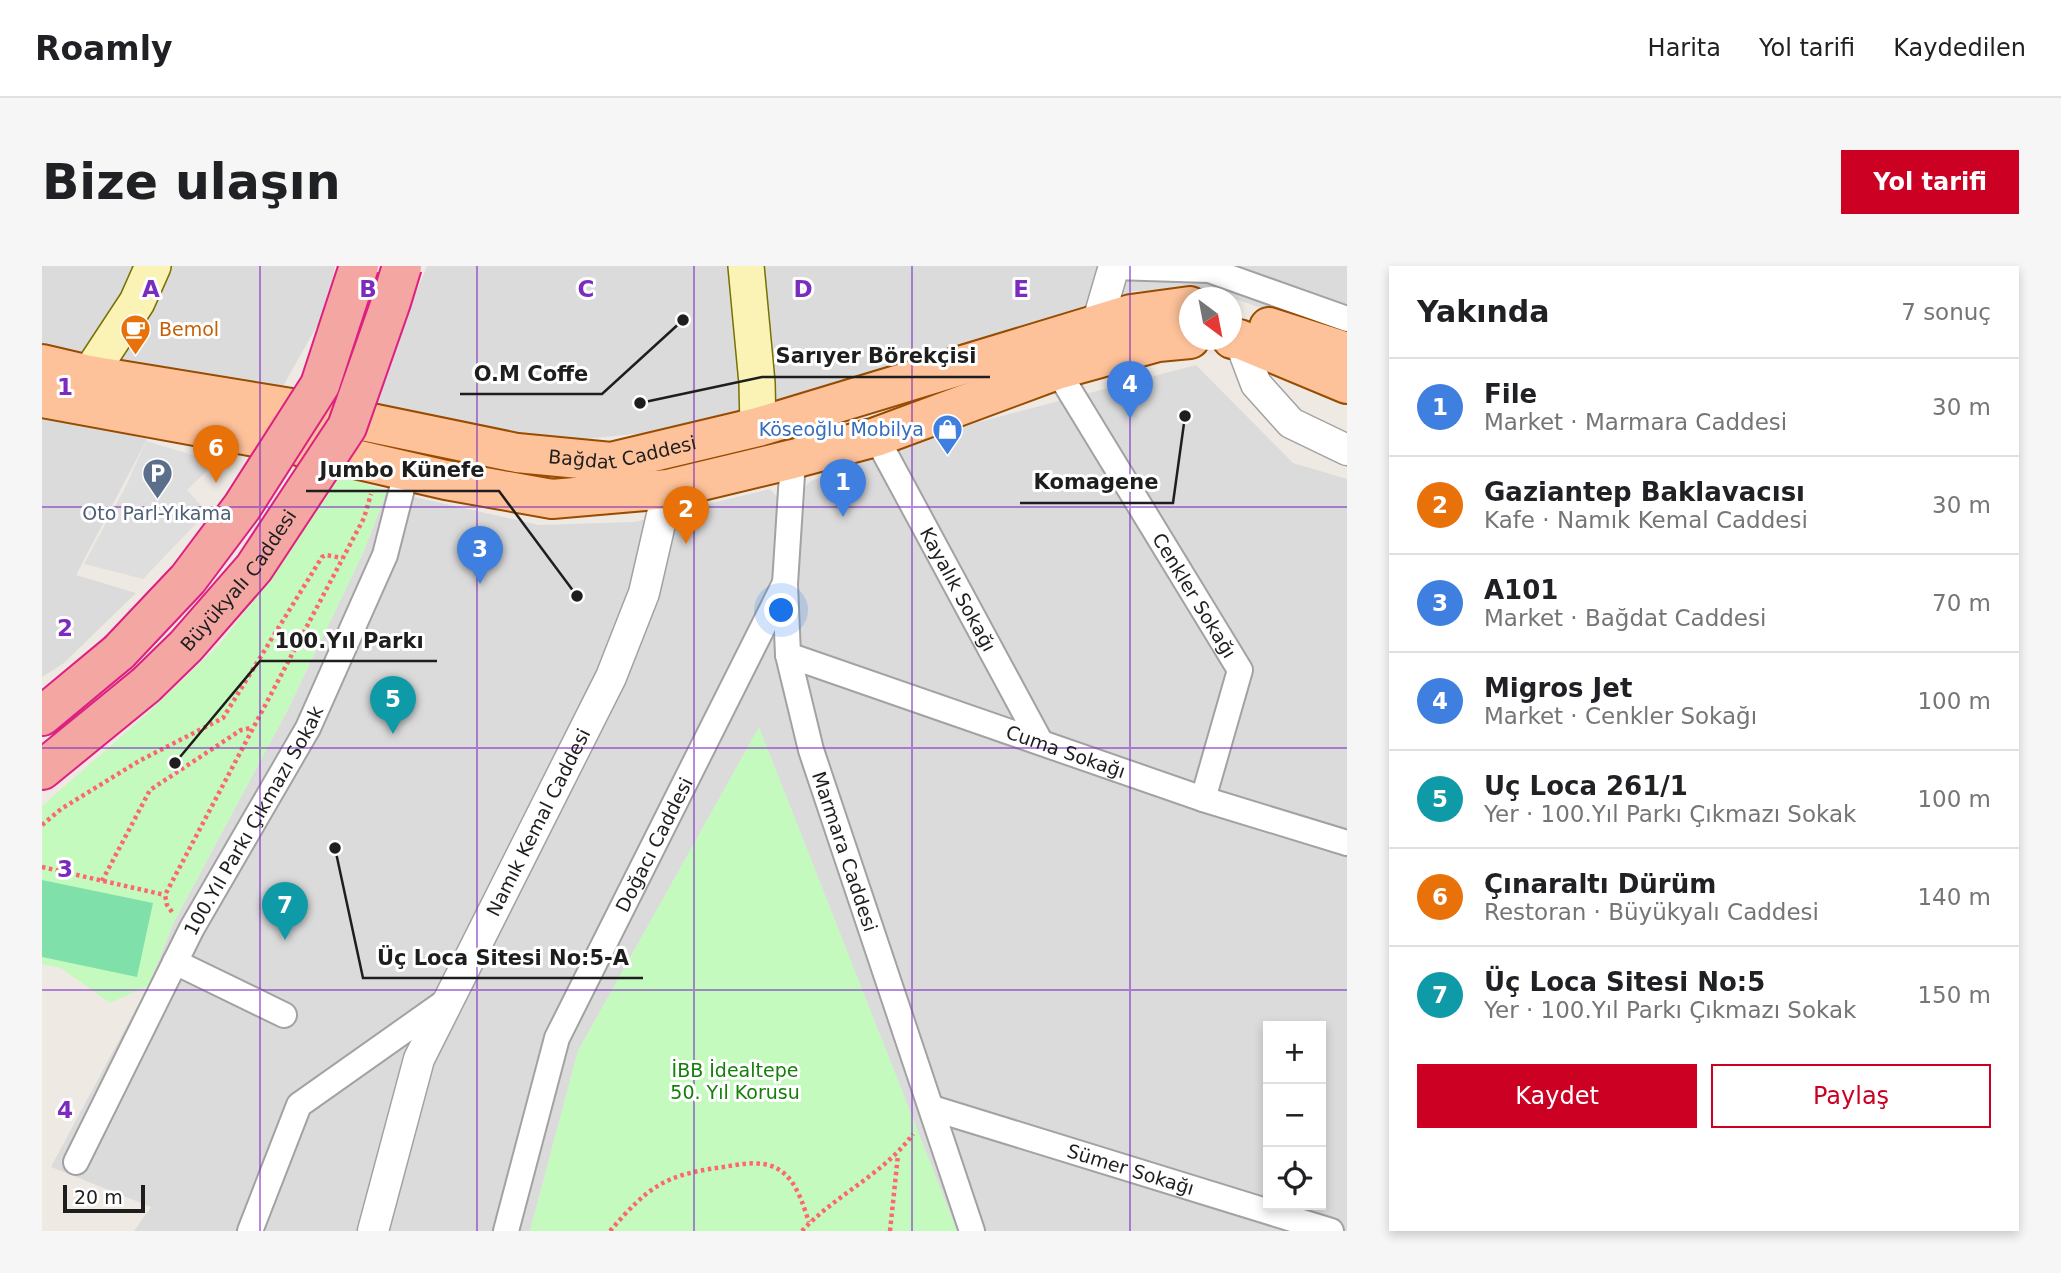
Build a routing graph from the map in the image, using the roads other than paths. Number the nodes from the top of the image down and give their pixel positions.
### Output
1 (152, 266) edge
2 (359, 266) edge
3 (402, 266) edge
4 (746, 266) edge
5 (1114, 266) edge
6 (1179, 307) edge
7 (1347, 319) edge
8 (1097, 324) junction
9 (1242, 332) edge
10 (1242, 335) edge
11 (1179, 340) edge
12 (1242, 350) edge
13 (1347, 352) edge
14 (42, 365) edge
15 (1057, 370) junction
16 (89, 375) junction
17 (1347, 384) edge
18 (42, 398) edge
19 (758, 427) junction
20 (876, 437) junction
21 (1347, 450) edge
22 (793, 459) junction
23 (393, 466) junction
24 (668, 489) junction
25 (785, 584) junction
26 (119, 652) junction
27 (788, 654) junction
28 (42, 698) edge
29 (42, 716) edge
30 (1041, 741) junction
31 (42, 769) edge
32 (1203, 799) junction
33 (1347, 843) edge
34 (175, 962) junction
35 (449, 999) junction
36 (284, 1015) dead end
37 (932, 1108) junction
38 (76, 1162) dead end
39 (250, 1231) edge
40 (373, 1231) edge
41 (506, 1231) edge
42 (972, 1231) edge
43 (1331, 1231) edge

1 - 16 main road
2 - 26 highway, Büyükyalı Caddesi, bridge
3 - 31 highway, Büyükyalı Caddesi, bridge
4 - 19 main road
5 - 7 street
5 - 8 street
6 - 8 main road, Bağdat Caddesi
8 - 19 main road, Bağdat Caddesi
9 - 13 main road
10 - 17 main road
11 - 15 main road
12 - 21 street
14 - 16 main road, Bağdat Caddesi
15 - 20 main road
15 - 32 street, Cenkler Sokağı
16 - 19 main road, Bağdat Caddesi
18 - 23 main road
20 - 22 main road
20 - 30 street, Kayalık Sokağı
22 - 24 main road
22 - 25 street, Marmara Caddesi
23 - 24 main road
23 - 34 street, 100.Yıl Parkı Çıkmazı Sokak
24 - 35 street, Namık Kemal Caddesi
25 - 27 street, Marmara Caddesi
25 - 41 street, Doğacı Caddesi
26 - 28 highway
26 - 29 highway, Büyükyalı Caddesi
27 - 30 street, Cuma Sokağı
27 - 37 street, Marmara Caddesi
30 - 32 street, Cuma Sokağı
32 - 33 street, Cuma Sokağı
34 - 36 street
34 - 38 street, 100.Yıl Parkı Çıkmazı Sokak
35 - 39 street
35 - 40 street, Namık Kemal Caddesi
37 - 42 street, Marmara Caddesi
37 - 43 street, Sümer Sokağı

